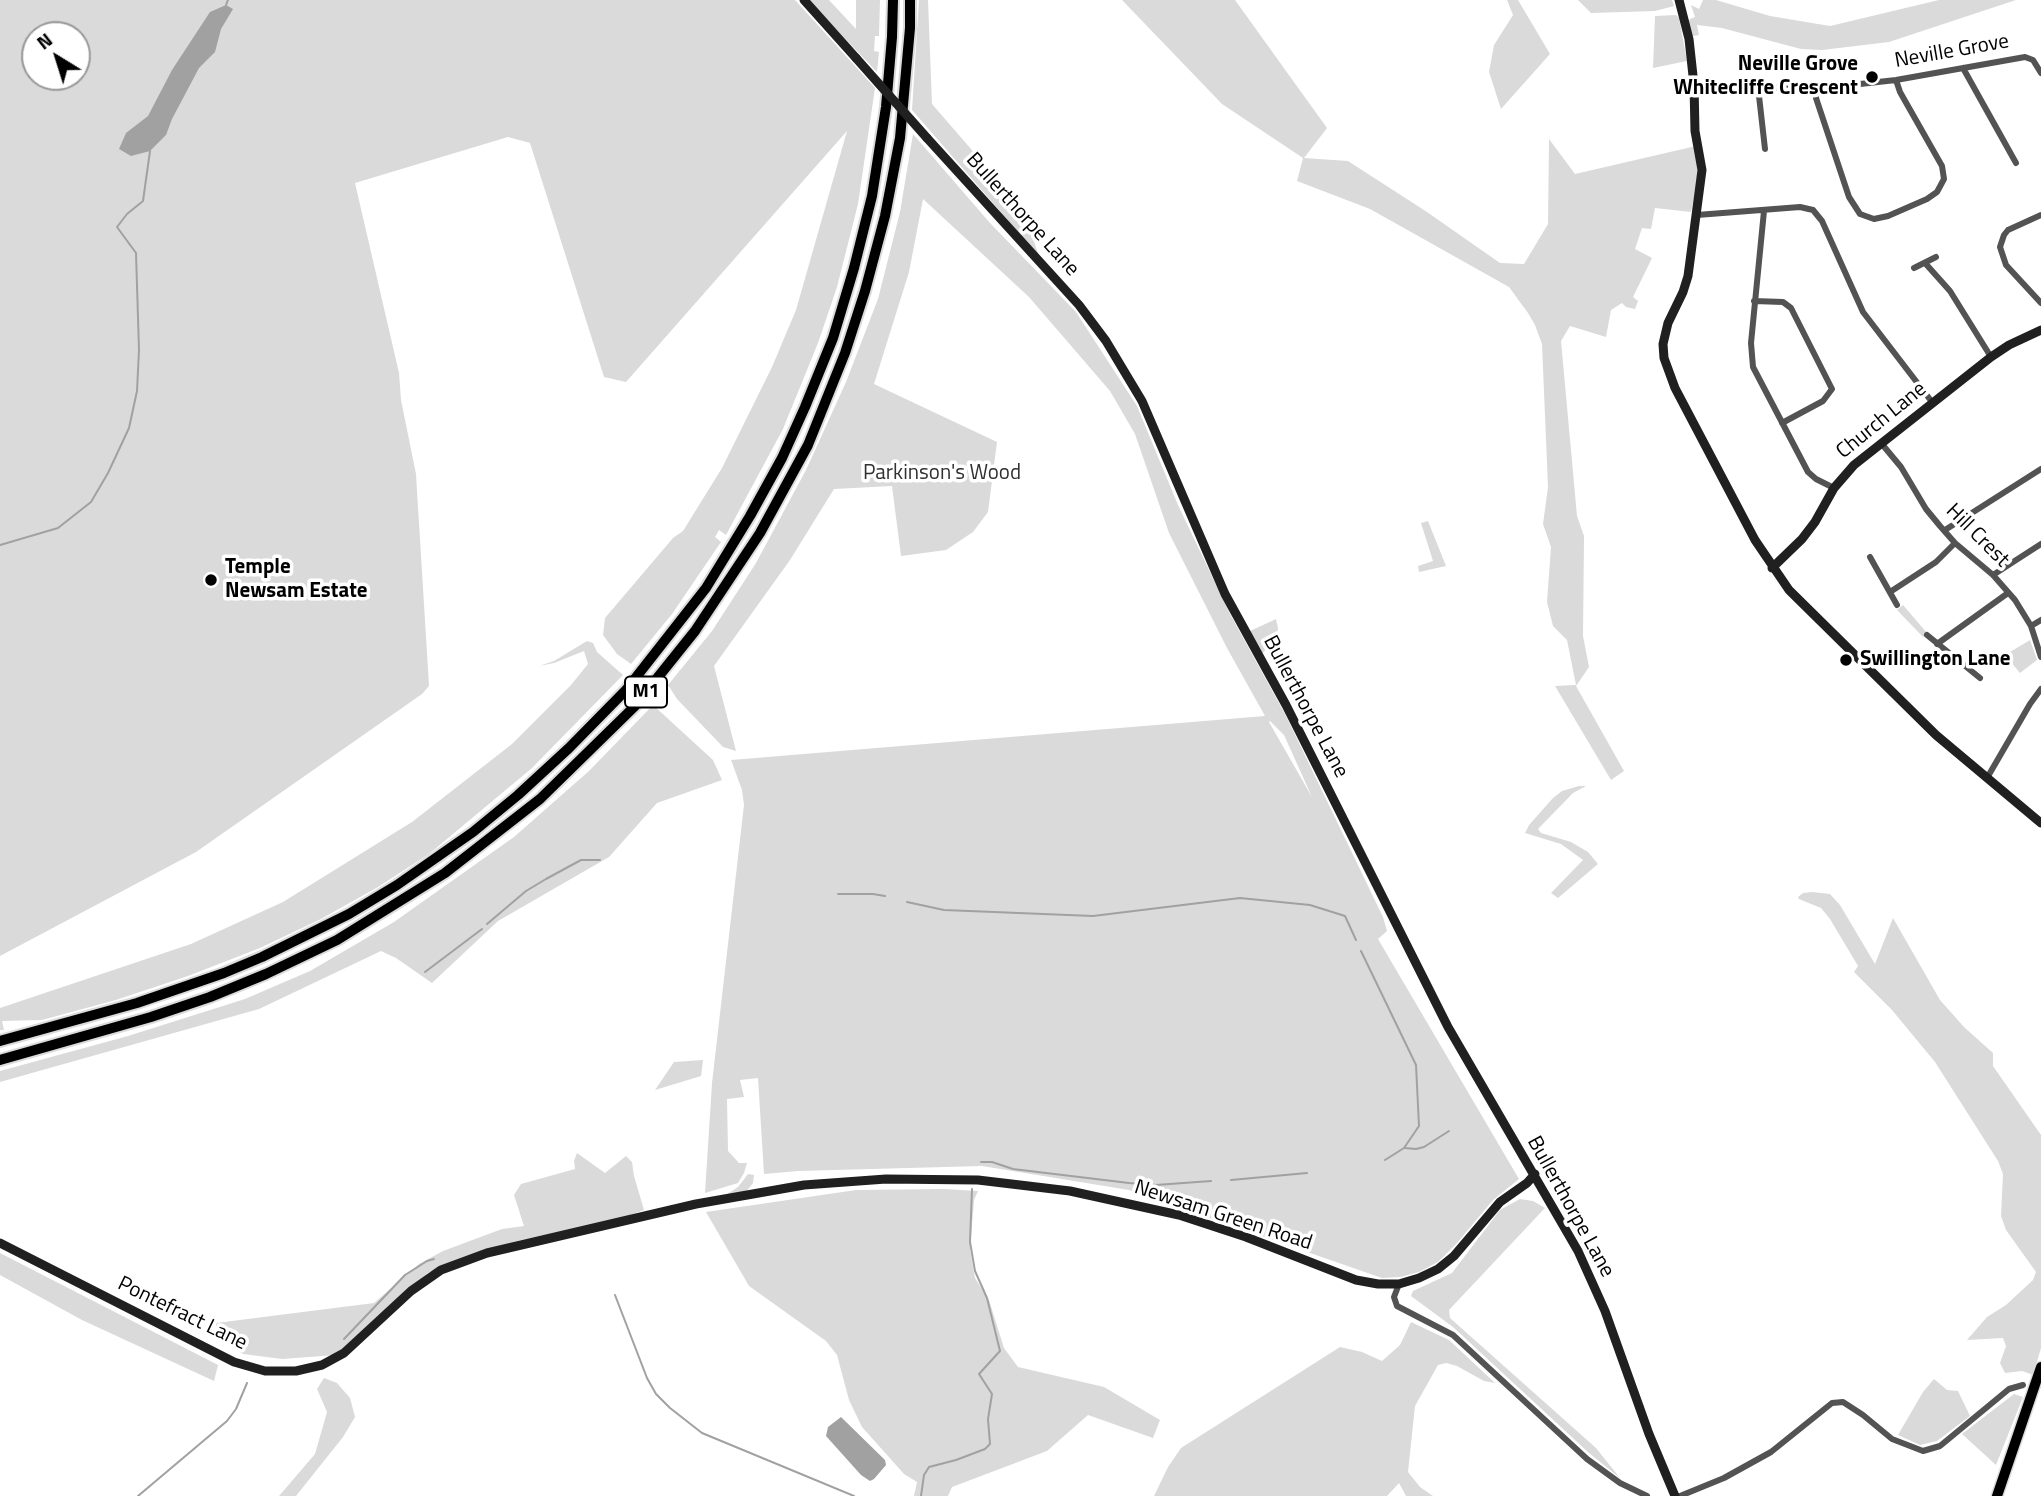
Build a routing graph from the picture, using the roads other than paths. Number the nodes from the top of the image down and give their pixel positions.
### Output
1 (804, 0) edge
2 (892, 0) edge
3 (910, 0) edge
4 (1679, 0) edge
5 (1963, 68) junction
6 (2041, 73) edge
7 (1896, 80) junction
8 (1694, 85) junction
9 (1758, 87) junction
10 (1815, 89) junction
11 (1765, 149) dead end
12 (2016, 163) dead end
13 (1764, 211) junction
14 (1697, 215) junction
15 (2041, 215) edge
16 (1936, 257) dead end
17 (1925, 263) junction
18 (1914, 268) dead end
19 (1755, 301) junction
20 (2041, 303) edge
21 (2041, 330) edge
22 (1991, 357) junction
23 (1932, 402) junction
24 (1782, 423) junction
25 (1881, 443) junction
26 (2041, 469) edge
27 (1834, 488) junction
28 (1945, 530) junction
29 (1955, 543) junction
30 (2041, 544) edge
31 (1870, 557) dead end
32 (1772, 568) junction
33 (1993, 576) junction
34 (1889, 592) junction
35 (2008, 593) junction
36 (1897, 605) dead end
37 (2041, 620) edge
38 (2031, 626) junction
39 (1927, 635) dead end
40 (1937, 643) junction
41 (2041, 657) edge
42 (1980, 678) dead end
43 (2041, 689) edge
44 (1987, 778) junction
45 (2041, 823) edge
46 (0, 1041) edge
47 (0, 1060) edge
48 (1535, 1174) junction
49 (696, 1204) joint
50 (0, 1243) edge
51 (1399, 1284) junction
52 (2041, 1367) edge
53 (2023, 1385) dead end
54 (1647, 1496) edge
55 (1677, 1496) edge
56 (1997, 1496) edge

1 - 48 street, Bullerthorpe Lane, bridge
2 - 46 highway, M1
3 - 47 highway, M1
4 - 8 street
5 - 6 street, Neville Grove
5 - 7 street, Neville Grove
5 - 12 street
7 - 10 street, Neville Grove
7 - 10 street
8 - 9 street, Neville Grove
8 - 14 street
9 - 10 street, Neville Grove
9 - 11 street
13 - 14 street
13 - 19 street
13 - 23 street
14 - 32 street
15 - 20 street
16 - 17 street
17 - 18 street
17 - 22 street
19 - 24 street
19 - 24 street
21 - 22 street, Church Lane
22 - 23 street, Church Lane
23 - 25 street, Church Lane
24 - 27 street
25 - 27 street, Church Lane
25 - 28 street, Hill Crest
26 - 28 street
27 - 32 street, Church Lane
28 - 29 street, Hill Crest
29 - 33 street, Hill Crest
29 - 34 street
30 - 33 street
31 - 34 street
32 - 44 street
33 - 35 street, Hill Crest
34 - 36 street
35 - 38 street, Hill Crest
35 - 40 street
37 - 38 street
38 - 41 street, Hill Crest
39 - 40 street
40 - 42 street
43 - 44 street
44 - 45 street
48 - 51 street
48 - 55 street, Bullerthorpe Lane
49 - 50 street, Pontefract Lane
49 - 51 street, Newsam Green Road
51 - 54 street
52 - 56 main road
53 - 55 street

